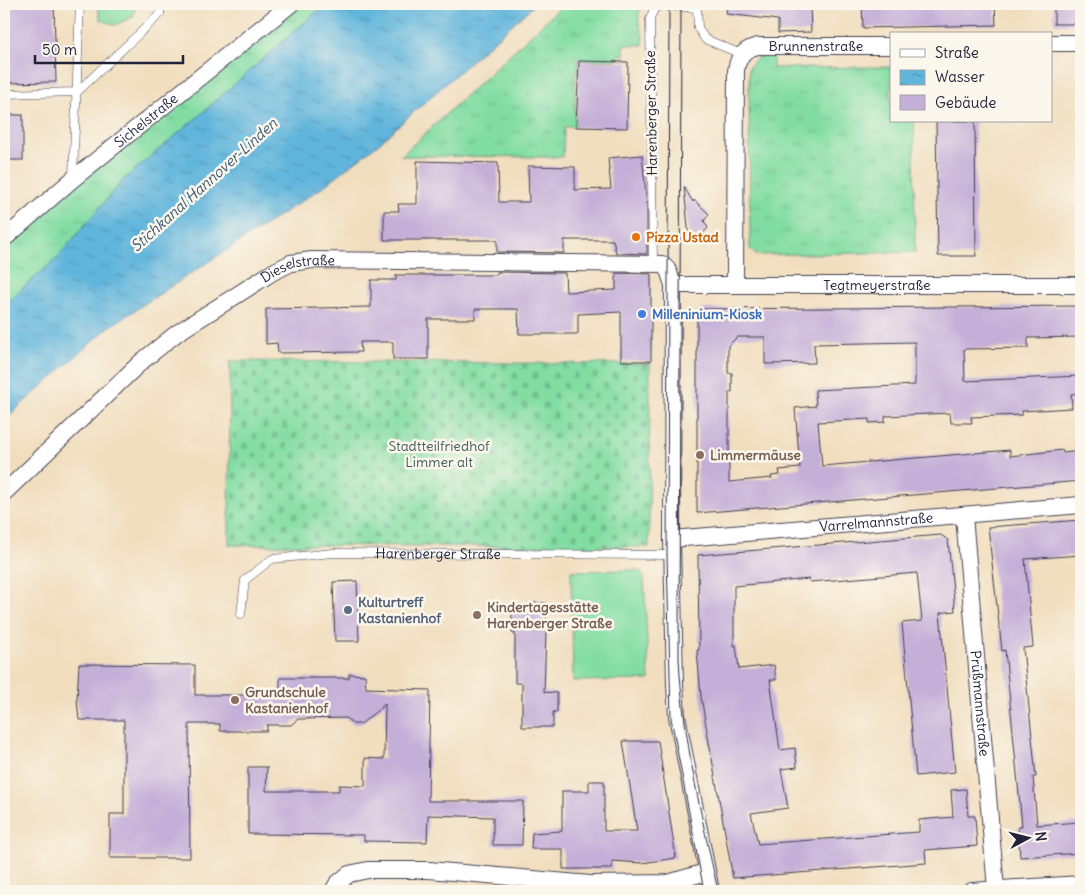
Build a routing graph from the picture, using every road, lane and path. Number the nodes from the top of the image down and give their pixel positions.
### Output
1 (80, 4) edge
2 (161, 4) edge
3 (291, 4) edge
4 (1052, 43) edge
5 (1081, 43) edge
6 (890, 46) edge
7 (741, 54) junction
8 (77, 92) junction
9 (4, 94) edge
10 (73, 179) junction
11 (4, 239) edge
12 (653, 263) junction
13 (671, 278) junction
14 (735, 285) junction
15 (1081, 285) edge
16 (4, 492) edge
17 (1081, 505) edge
18 (964, 516) junction
19 (672, 539) junction
20 (673, 556) junction
21 (242, 614) dead end
22 (706, 872) junction
23 (1081, 884) edge
24 (996, 890) junction
25 (333, 891) edge
26 (711, 891) edge
27 (971, 891) edge

1 - 8 lane
2 - 8 lane
3 - 10 street, Sichelstraße
4 - 5 street
6 - 7 street, Brunnenstraße
7 - 12 lane, Harenberger Straße
7 - 14 street
8 - 9 lane
8 - 10 lane
10 - 11 street, Sichelstraße
12 - 13 street, Dieselstraße
12 - 16 street, Dieselstraße
13 - 14 street, Tegtmeyerstraße
13 - 19 street
14 - 15 street, Tegtmeyerstraße
17 - 18 street, Varrelmannstraße
18 - 19 street, Varrelmannstraße
18 - 24 street, Prüßmannstraße
19 - 20 street
20 - 21 lane, Harenberger Straße
20 - 22 street
22 - 25 street
22 - 26 street
23 - 24 street
24 - 27 street

